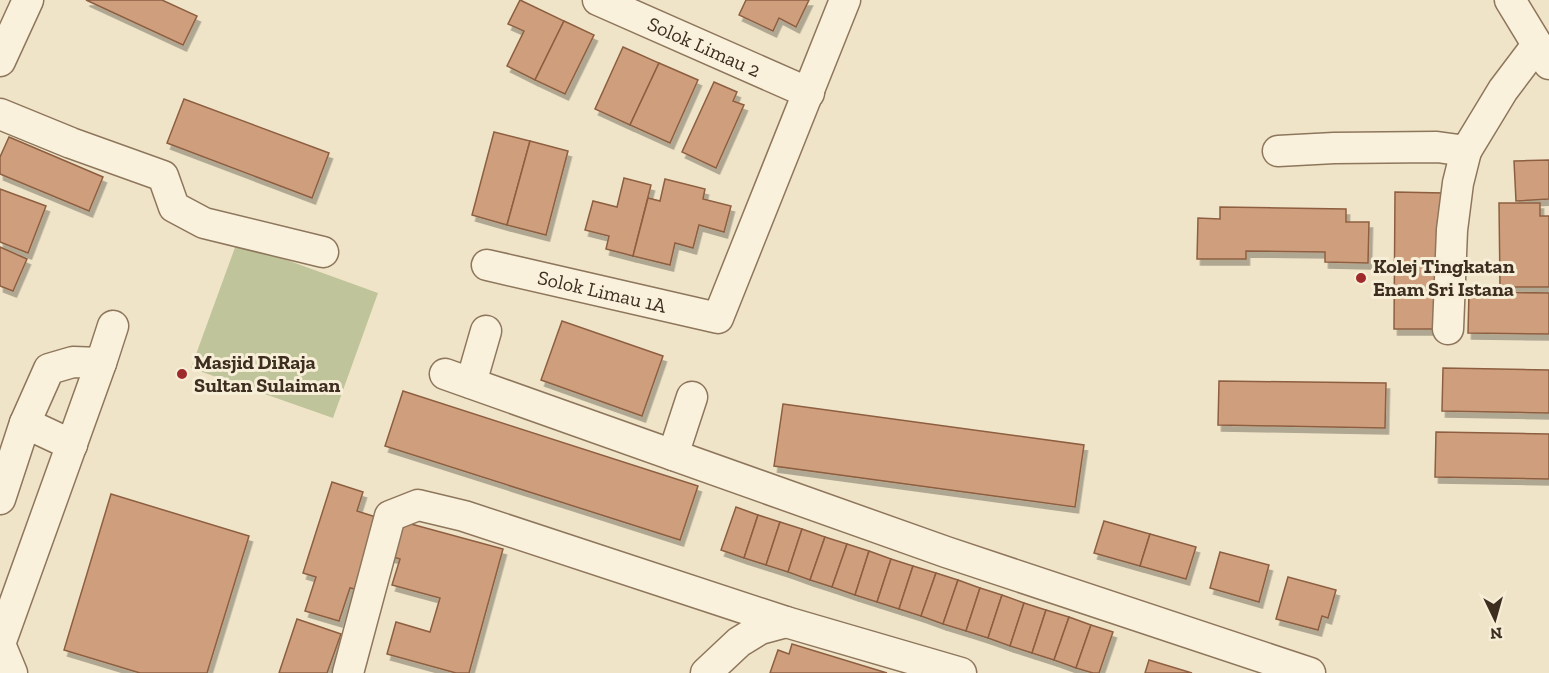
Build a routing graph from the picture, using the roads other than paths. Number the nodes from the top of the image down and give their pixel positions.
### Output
1 (28, 0) edge
2 (598, 0) edge
3 (845, 0) edge
4 (1510, 0) edge
5 (1543, 54) edge
6 (0, 61) edge
7 (809, 93) junction
8 (0, 114) edge
9 (1278, 151) dead end
10 (1466, 151) junction
11 (323, 252) dead end
12 (487, 265) dead end
13 (113, 326) dead end
14 (1448, 329) dead end
15 (486, 330) dead end
16 (101, 363) junction
17 (692, 397) dead end
18 (25, 423) junction
19 (72, 444) junction
20 (673, 455) junction
21 (0, 499) edge
22 (786, 622) junction
23 (0, 644) edge
24 (12, 673) edge
25 (348, 673) edge
26 (706, 673) edge
27 (962, 673) edge
28 (1310, 673) edge

1 - 6 street
2 - 7 street, Solok Limau 2
3 - 7 street
4 - 5 street
5 - 10 street
7 - 12 street, Solok Limau 1A
8 - 11 street
9 - 10 street
10 - 14 street
13 - 16 street
15 - 20 street
16 - 18 street
16 - 19 street
17 - 20 street
18 - 19 street
18 - 21 street
19 - 23 street
20 - 28 street
22 - 25 street
22 - 26 street
22 - 27 street
23 - 24 street

